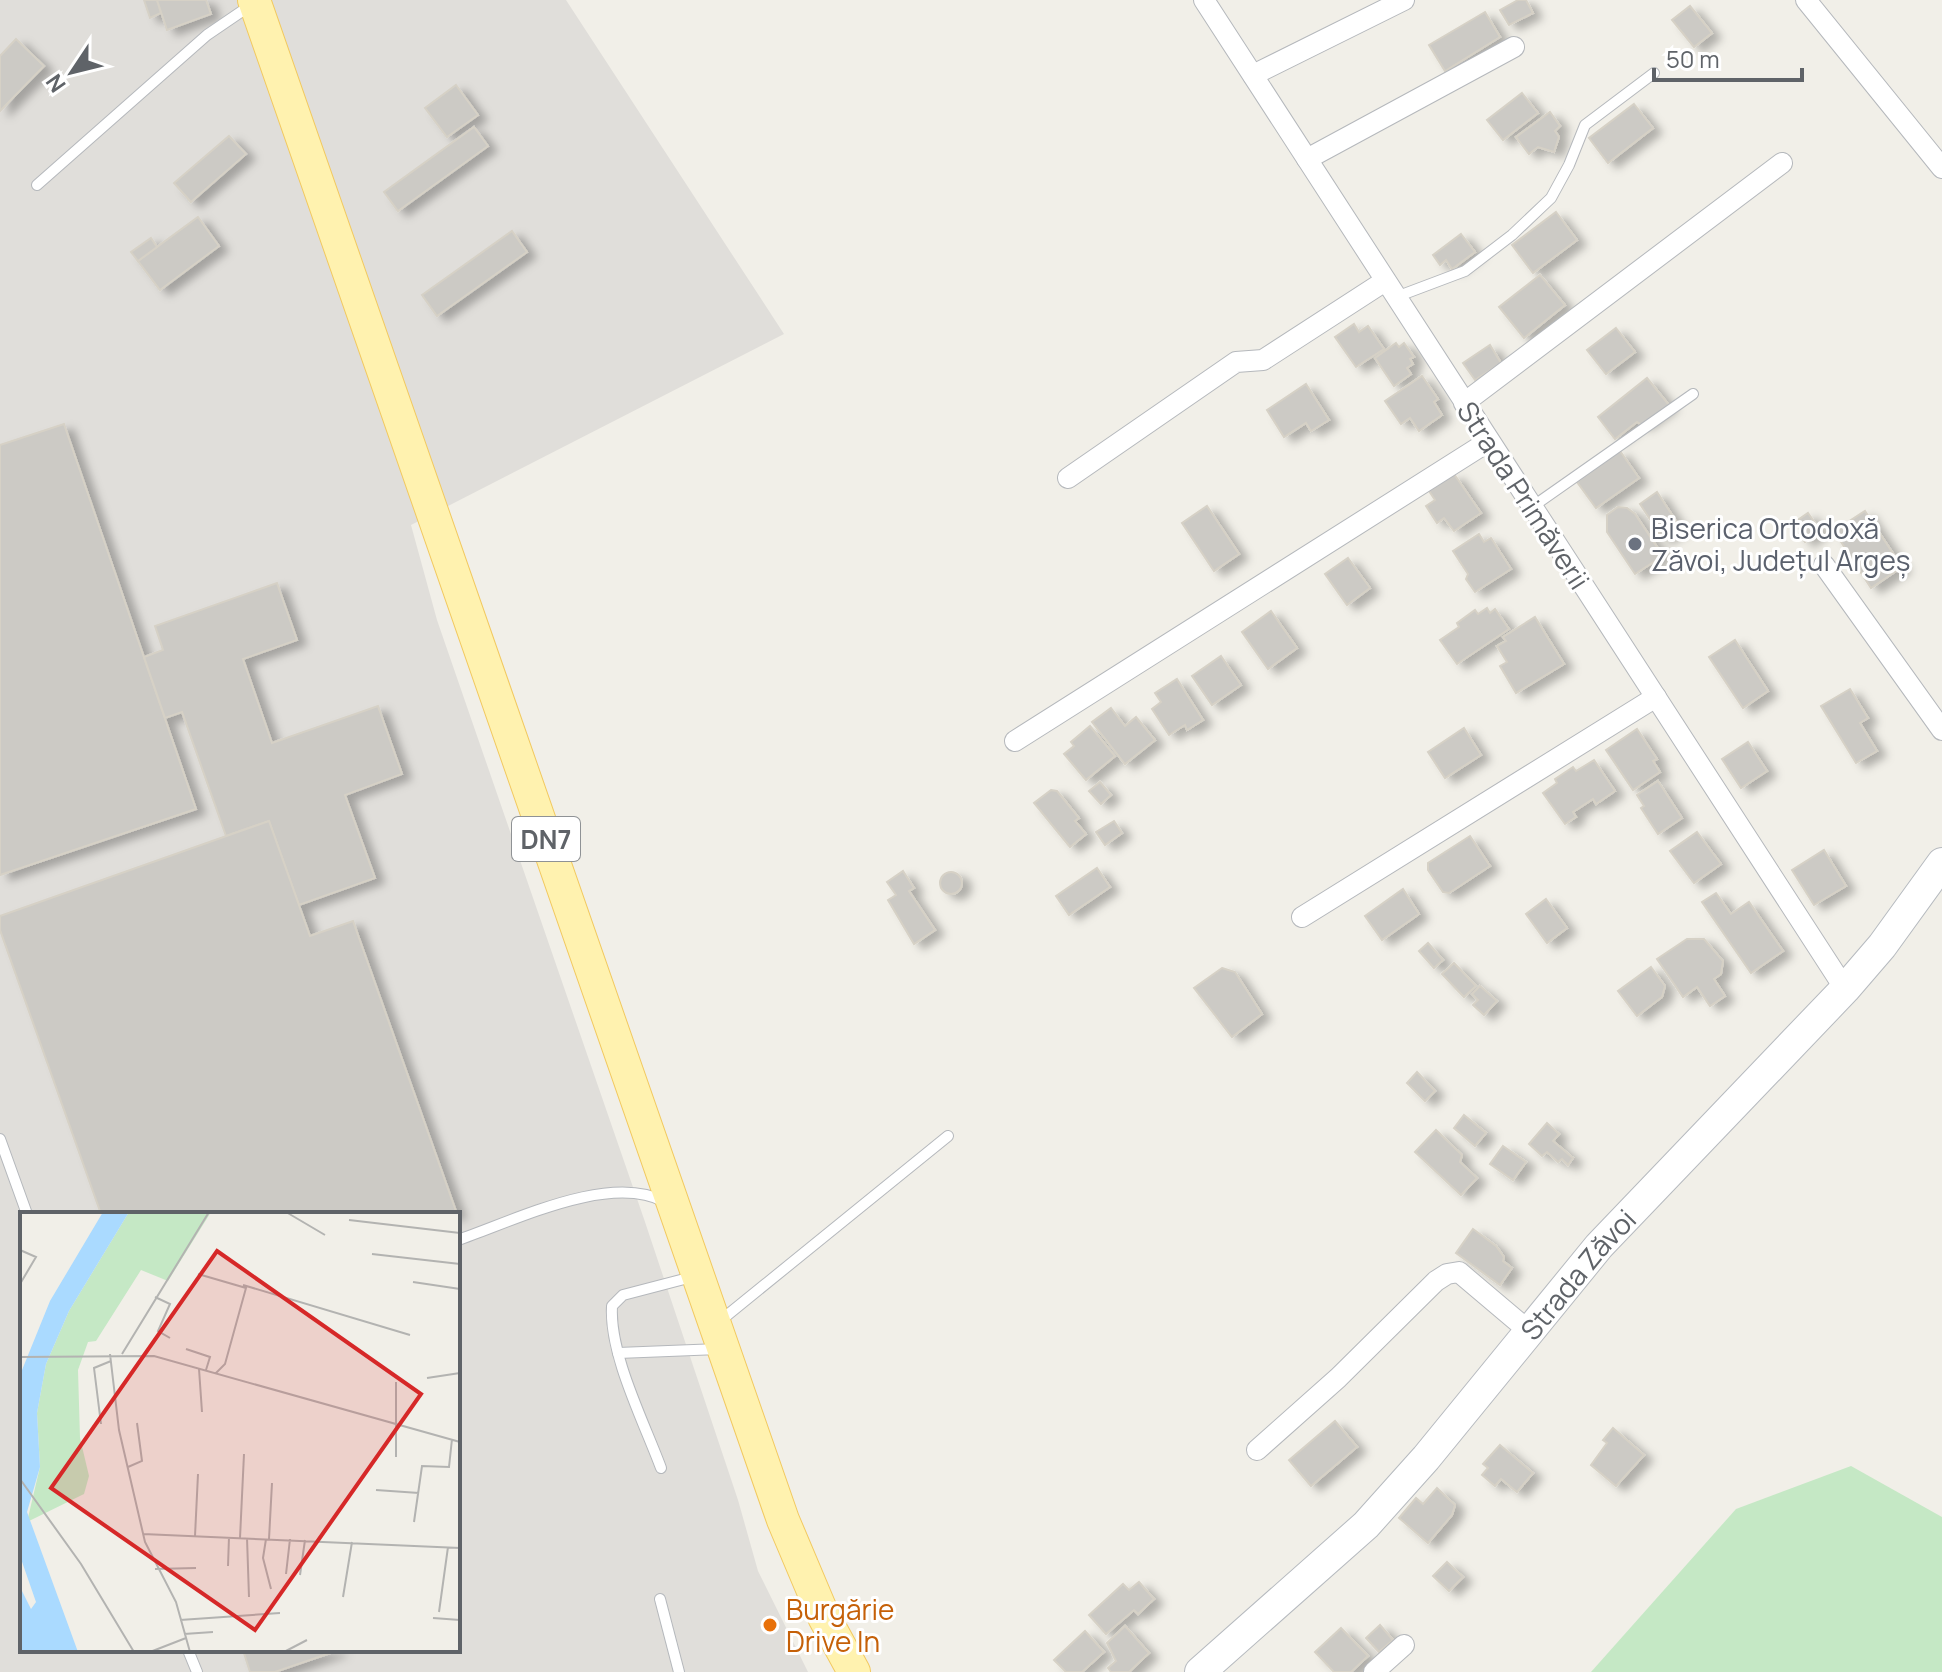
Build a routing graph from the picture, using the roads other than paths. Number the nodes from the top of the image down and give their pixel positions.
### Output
1 (1204, 0) edge
2 (1404, 0) edge
3 (1806, 0) edge
4 (256, 1) edge
5 (1514, 47) dead end
6 (1654, 73) dead end
7 (1253, 75) junction
8 (1307, 159) junction
9 (1782, 163) dead end
10 (1942, 168) edge
11 (37, 185) dead end
12 (1391, 289) junction
13 (1693, 394) dead end
14 (1464, 403) junction
15 (1489, 441) junction
16 (1068, 478) dead end
17 (1532, 507) junction
18 (1824, 565) dead end
19 (1656, 697) junction
20 (1942, 730) edge
21 (1015, 741) dead end
22 (1942, 863) edge
23 (1302, 917) dead end
24 (1845, 989) junction
25 (948, 1136) dead end
26 (0, 1139) edge
27 (674, 1207) junction
28 (26, 1212) edge
29 (460, 1239) edge
30 (698, 1275) junction
31 (1530, 1332) junction
32 (719, 1337) junction
33 (618, 1353) junction
34 (1257, 1450) dead end
35 (661, 1468) dead end
36 (660, 1599) dead end
37 (1404, 1645) dead end
38 (189, 1652) edge
39 (197, 1672) edge
40 (679, 1672) edge
41 (854, 1672) edge
42 (1200, 1672) edge
43 (1374, 1672) edge

1 - 7 street, Strada Primăverii
2 - 7 street
3 - 10 street
4 - 11 lane
4 - 27 main road, DN7
5 - 8 street
6 - 12 lane
7 - 8 street, Strada Primăverii
8 - 12 street, Strada Primăverii
9 - 14 street
12 - 14 street, Strada Primăverii
12 - 16 street
13 - 17 lane
14 - 15 street, Strada Primăverii
15 - 17 street, Strada Primăverii
15 - 21 street
17 - 19 street, Strada Primăverii
18 - 20 street
19 - 23 street
19 - 24 street, Strada Primăverii
22 - 24 street, Strada Zăvoi
24 - 31 street, Strada Zăvoi
25 - 32 lane
26 - 28 lane
27 - 29 lane
27 - 30 main road, DN7
30 - 32 main road, DN7
30 - 33 lane
31 - 34 street
31 - 42 street, Strada Zăvoi
32 - 33 lane
32 - 41 main road, DN7
33 - 35 lane
36 - 40 lane
37 - 43 street
38 - 39 lane

